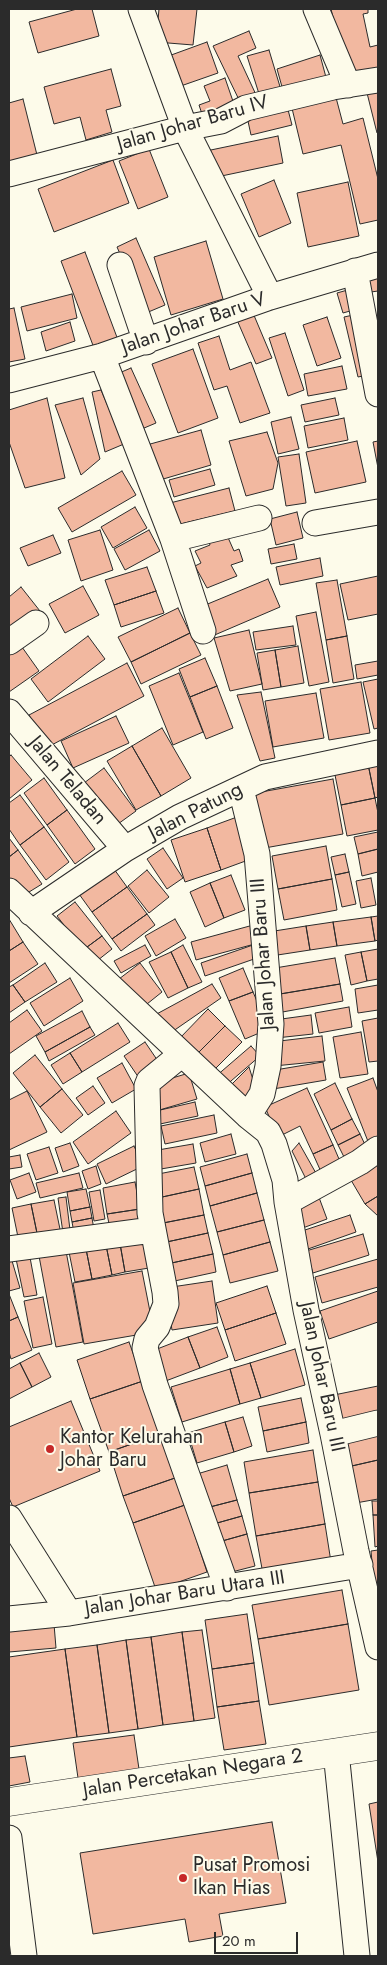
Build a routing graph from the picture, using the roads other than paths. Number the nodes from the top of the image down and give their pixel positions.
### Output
1 (141, 9) edge
2 (316, 9) edge
3 (378, 80) edge
4 (348, 85) junction
5 (185, 128) junction
6 (9, 174) edge
7 (120, 265) dead end
8 (367, 268) edge
9 (270, 297) junction
10 (146, 342) junction
11 (102, 356) junction
12 (9, 380) edge
13 (378, 394) edge
14 (378, 512) edge
15 (259, 518) dead end
16 (316, 523) dead end
17 (173, 540) junction
18 (36, 623) dead end
19 (203, 631) dead end
20 (9, 642) edge
21 (9, 712) edge
22 (378, 753) edge
23 (241, 789) junction
24 (125, 849) junction
25 (9, 891) edge
26 (31, 913) junction
27 (182, 1054) junction
28 (248, 1116) junction
29 (378, 1149) edge
30 (287, 1202) junction
31 (152, 1230) junction
32 (9, 1249) edge
33 (378, 1423) edge
34 (333, 1434) junction
35 (9, 1518) edge
36 (360, 1566) junction
37 (227, 1588) junction
38 (69, 1613) junction
39 (9, 1619) edge
40 (378, 1647) edge
41 (378, 1746) edge
42 (336, 1752) junction
43 (9, 1802) edge
44 (9, 1838) edge
45 (24, 1956) edge
46 (357, 1956) edge

1 - 5 street
2 - 4 street
3 - 4 street, Jalan Johar Baru IV
4 - 5 street, Jalan Johar Baru IV
5 - 6 street, Jalan Johar Baru IV
5 - 9 street
7 - 10 street
8 - 9 street, Jalan Johar Baru V
8 - 13 street
9 - 10 street, Jalan Johar Baru V
10 - 11 street, Jalan Johar Baru V
11 - 12 street, Jalan Johar Baru V
11 - 17 street
14 - 16 street
15 - 17 street
17 - 19 street
18 - 20 street
21 - 24 street, Jalan Teladan
22 - 23 street, Jalan Patung
23 - 24 street, Jalan Patung
23 - 28 street, Jalan Johar Baru III
24 - 26 street, Jalan Patung
25 - 26 street, Jalan Johar Baru III
26 - 27 street, Jalan Johar Baru III
27 - 28 street, Jalan Johar Baru III
27 - 31 street
28 - 30 street, Jalan Johar Baru III
29 - 30 street
30 - 34 street, Jalan Johar Baru III
31 - 32 street
31 - 37 street
33 - 34 street
34 - 36 street, Jalan Johar Baru III
35 - 38 street
36 - 37 street, Jalan Johar Baru Utara III
36 - 40 street, Jalan Johar Baru III
37 - 38 street, Jalan Johar Baru Utara III
38 - 39 street, Jalan Johar Baru Utara III
41 - 42 street, Jalan Percetakan Negara 2
42 - 43 street, Jalan Percetakan Negara 2
42 - 46 street
44 - 45 street

